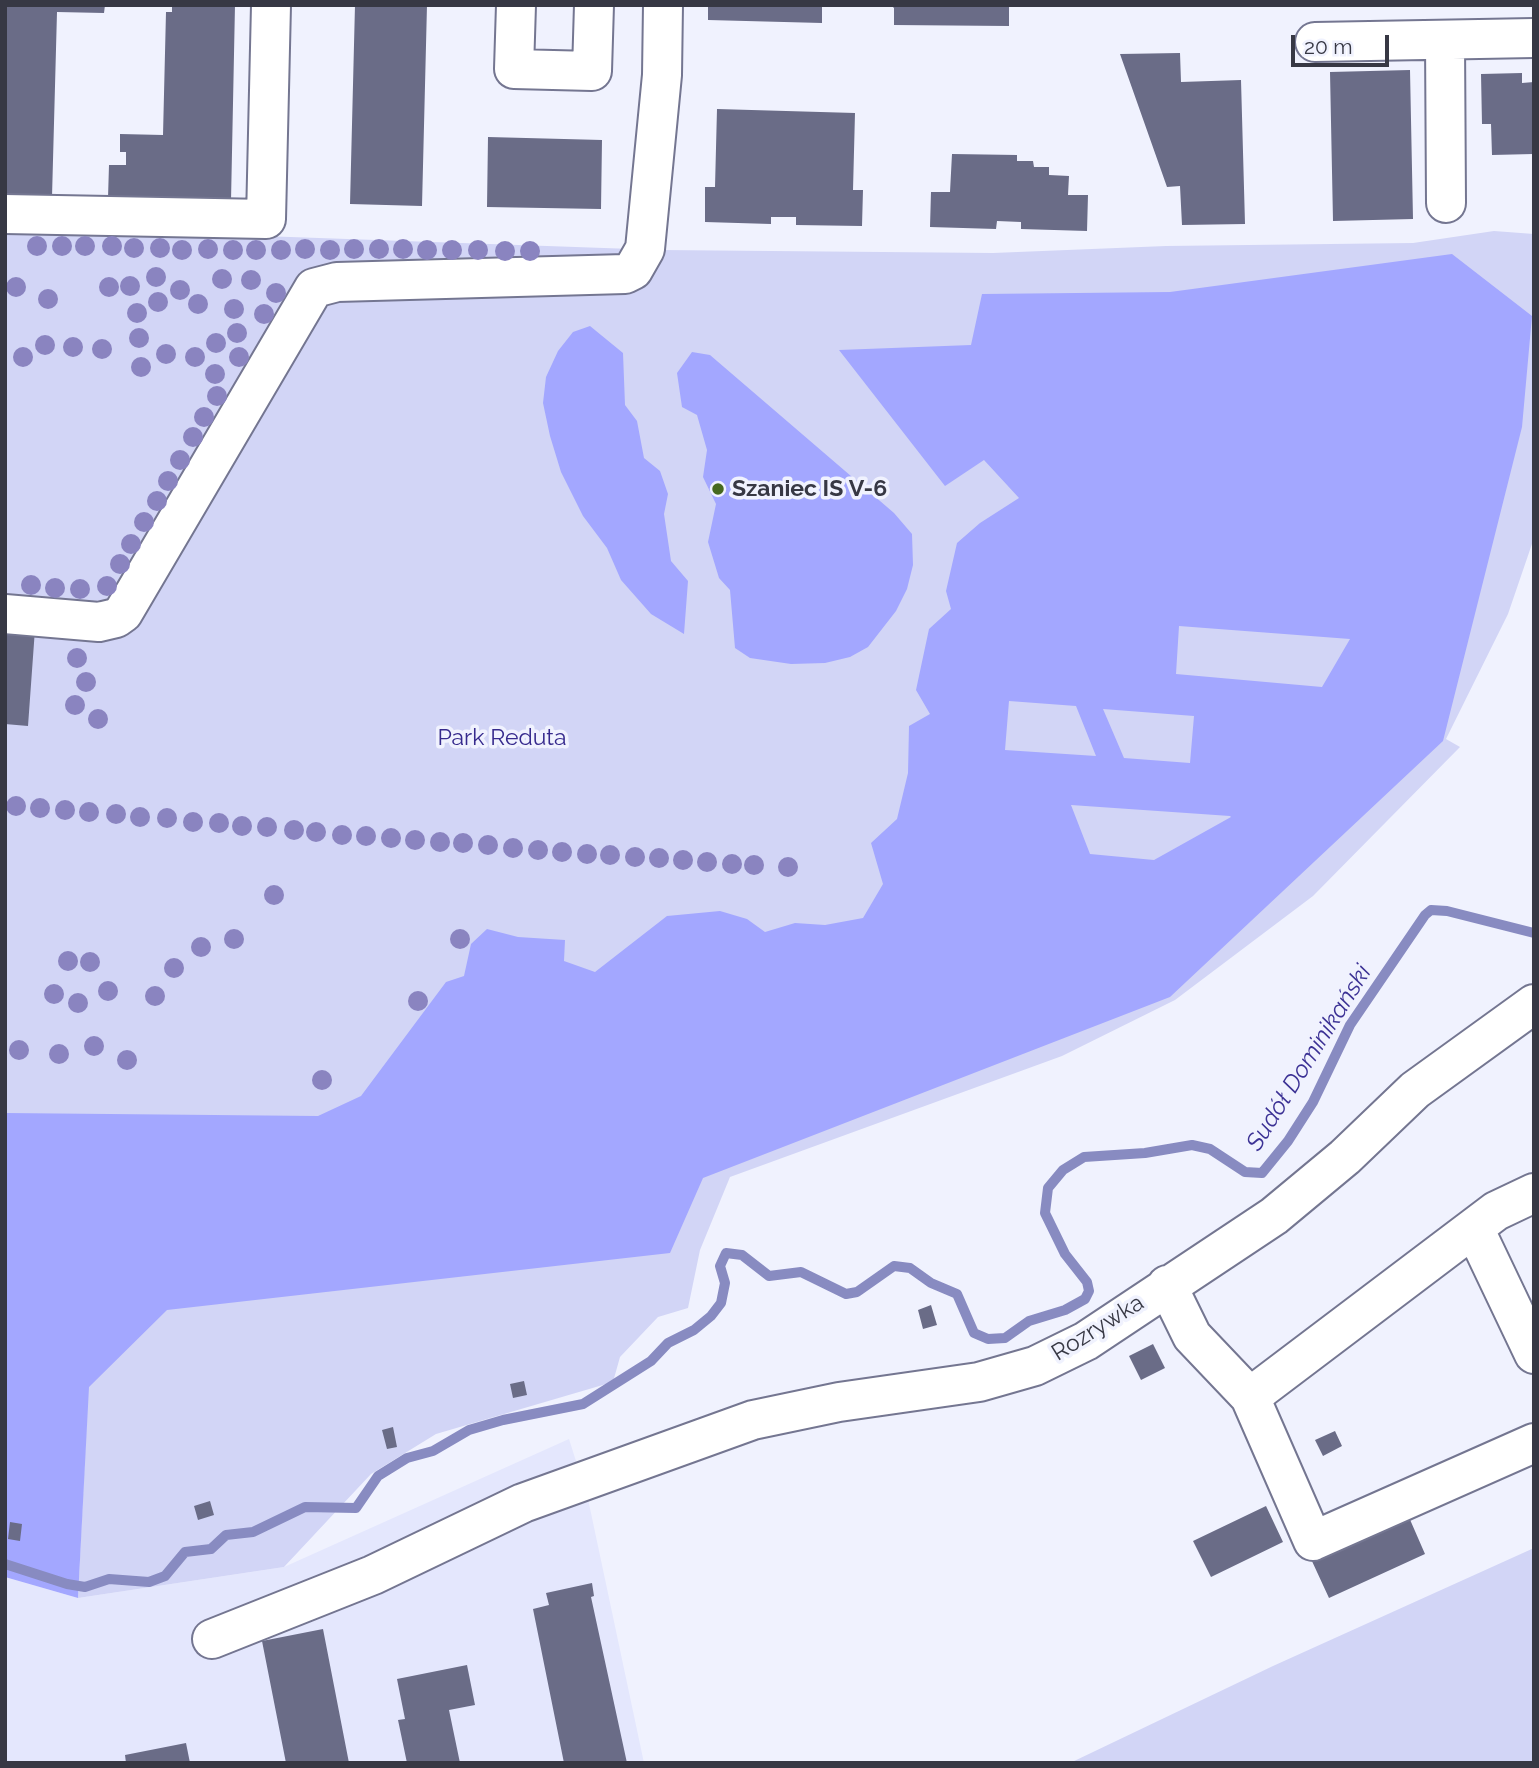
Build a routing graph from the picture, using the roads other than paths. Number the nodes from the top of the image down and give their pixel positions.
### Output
1 (271, 5) edge
2 (516, 5) edge
3 (594, 5) edge
4 (663, 5) edge
5 (1534, 38) edge
6 (1445, 40) junction
7 (1315, 42) dead end
8 (1446, 203) dead end
9 (5, 214) edge
10 (5, 614) edge
11 (1534, 1004) edge
12 (1534, 1194) edge
13 (1474, 1228) junction
14 (1167, 1285) junction
15 (1534, 1353) edge
16 (1250, 1397) junction
17 (1534, 1443) edge
18 (212, 1639) dead end

1 - 9 street
2 - 3 street
4 - 10 street
5 - 6 street
6 - 7 street
6 - 8 street
11 - 14 street, Rozrywka
12 - 13 street
13 - 15 street
13 - 16 street
14 - 16 street
14 - 18 street, Rozrywka
16 - 17 street

